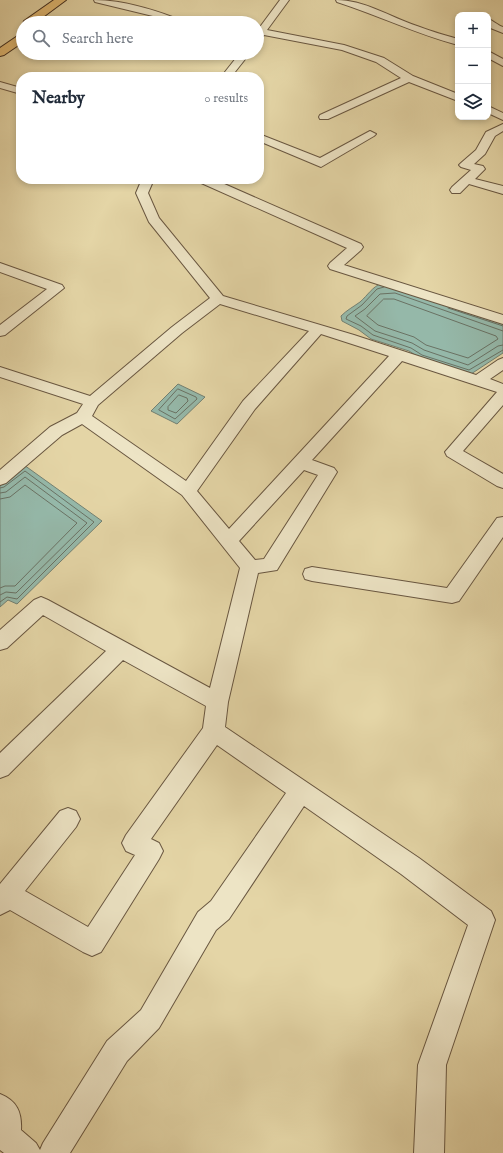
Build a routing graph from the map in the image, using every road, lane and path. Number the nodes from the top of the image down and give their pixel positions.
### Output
1 (98, 0) edge
2 (285, 0) edge
3 (340, 0) edge
4 (66, 2) edge
5 (41, 16) edge
6 (51, 16) edge
7 (162, 16) edge
8 (491, 20) edge
9 (264, 28) edge
10 (503, 30) edge
11 (16, 31) edge
12 (264, 34) edge
13 (455, 41) edge
14 (0, 42) edge
15 (16, 42) edge
16 (0, 54) edge
17 (491, 56) edge
18 (239, 60) edge
19 (503, 63) edge
20 (230, 72) edge
21 (409, 78) junction
22 (0, 84) edge
23 (16, 89) edge
24 (455, 97) edge
25 (491, 110) edge
26 (503, 116) edge
27 (324, 117) dead end
28 (503, 127) edge
29 (370, 134) dead end
30 (264, 139) edge
31 (468, 180) junction
32 (141, 184) edge
33 (213, 184) edge
34 (456, 190) dead end
35 (503, 190) edge
36 (0, 267) edge
37 (218, 299) junction
38 (503, 320) edge
39 (318, 329) junction
40 (0, 332) edge
41 (399, 355) junction
42 (503, 363) edge
43 (0, 372) edge
44 (479, 380) junction
45 (503, 389) edge
46 (503, 395) edge
47 (87, 409) junction
48 (300, 462) junction
49 (0, 479) edge
50 (503, 482) edge
51 (188, 491) junction
52 (503, 523) edge
53 (228, 541) junction
54 (250, 567) junction
55 (312, 574) dead end
56 (0, 642) edge
57 (121, 649) junction
58 (217, 702) junction
59 (214, 731) junction
60 (0, 768) edge
61 (301, 791) junction
62 (68, 819) dead end
63 (3, 898) edge
64 (0, 1108) edge
65 (26, 1153) edge
66 (53, 1153) edge
67 (429, 1153) edge

1 - 7 street
2 - 9 street
3 - 13 street
4 - 5 highway
4 - 6 highway
8 - 10 street
11 - 14 highway
12 - 21 street
15 - 16 highway
17 - 19 street
18 - 20 street
21 - 24 street
21 - 27 street
22 - 23 street
25 - 26 street
28 - 31 street
29 - 30 street
31 - 34 street
31 - 35 street
32 - 37 street
33 - 38 street
36 - 40 street
37 - 39 street
37 - 47 street
39 - 41 street
39 - 51 street
41 - 44 street
41 - 48 street
42 - 44 street
43 - 47 street
44 - 45 street
46 - 50 street
47 - 49 street
47 - 51 street
48 - 53 street
48 - 54 street
51 - 53 street
52 - 55 street
53 - 54 street
54 - 58 street
56 - 57 street
57 - 58 street
57 - 60 street
58 - 59 street
59 - 61 street
59 - 63 street
61 - 66 street
61 - 67 street
62 - 63 street
64 - 65 street

